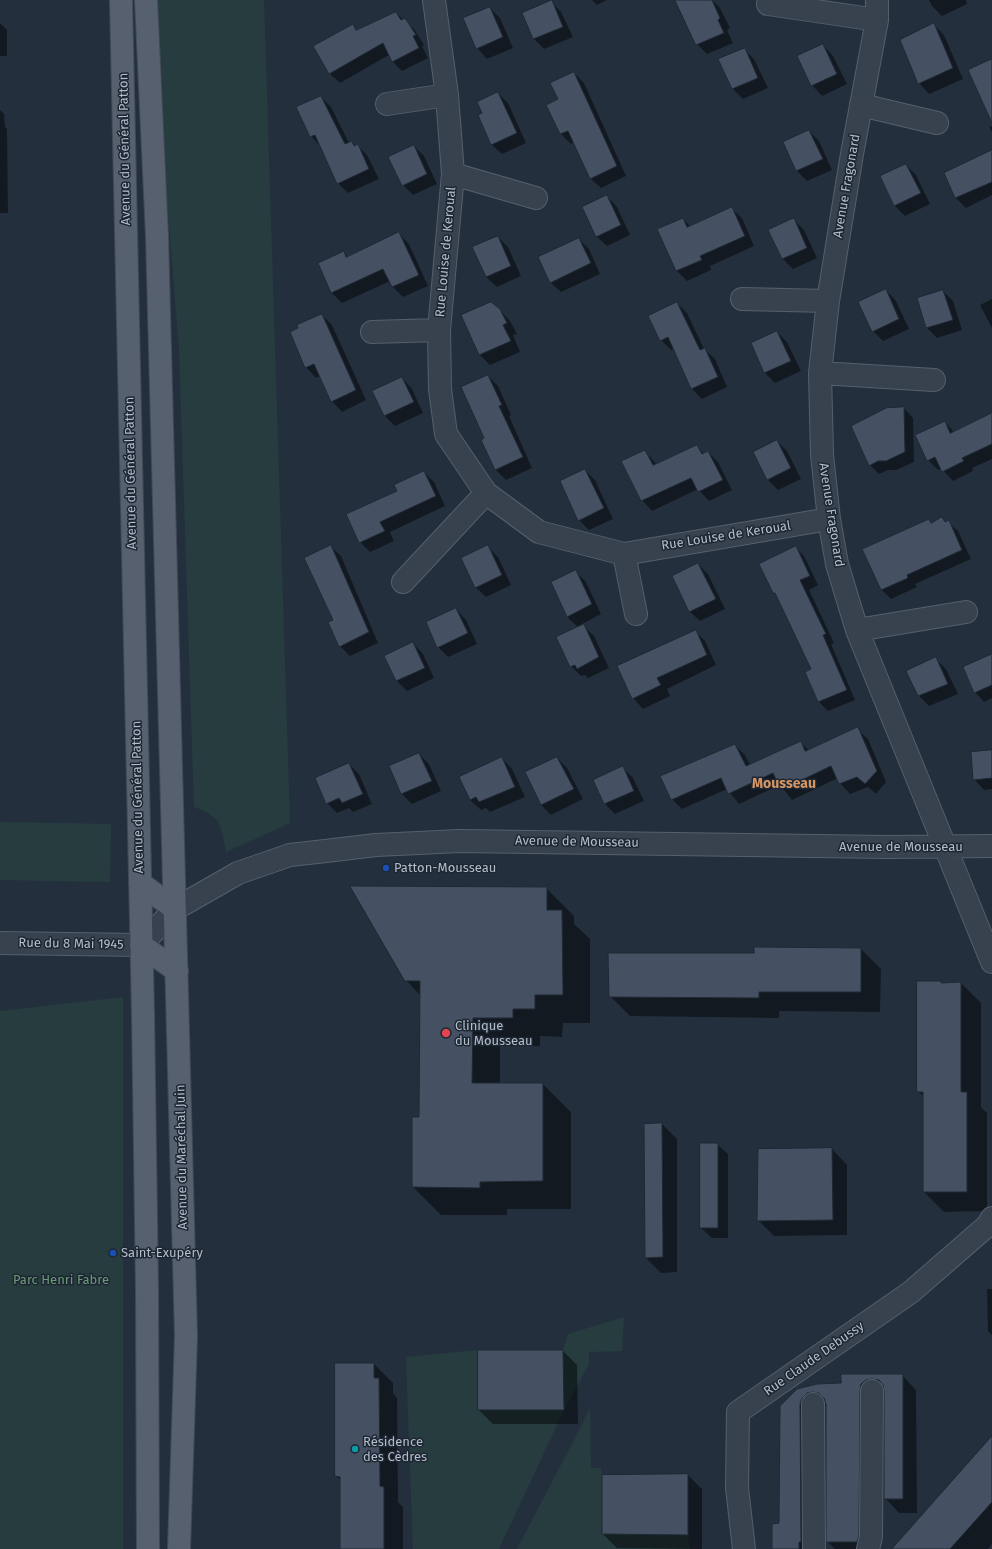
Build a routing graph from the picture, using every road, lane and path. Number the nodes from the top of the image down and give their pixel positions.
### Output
1 (121, 0) edge
2 (146, 0) edge
3 (434, 0) edge
4 (768, 4) dead end
5 (877, 10) edge
6 (448, 95) junction
7 (387, 104) dead end
8 (862, 105) junction
9 (937, 123) dead end
10 (454, 174) junction
11 (536, 198) dead end
12 (742, 299) dead end
13 (828, 301) junction
14 (439, 330) junction
15 (372, 332) dead end
16 (820, 373) junction
17 (934, 380) dead end
18 (486, 493) junction
19 (829, 519) junction
20 (624, 554) junction
21 (403, 582) dead end
22 (966, 612) dead end
23 (636, 614) dead end
24 (857, 630) junction
25 (992, 846) edge
26 (945, 847) junction
27 (140, 883) junction
28 (175, 909) junction
29 (0, 943) edge
30 (141, 945) junction
31 (992, 962) edge
32 (177, 971) junction
33 (992, 1218) edge
34 (872, 1391) dead end
35 (813, 1404) dead end
36 (148, 1549) edge
37 (179, 1549) edge
38 (744, 1549) edge
39 (814, 1549) edge
40 (868, 1549) edge

1 - 27 main road, Avenue du Général Patton
2 - 28 main road, Avenue du Général Patton
3 - 6 street, Rue Louise de Keroual
4 - 5 street
5 - 8 street, Avenue Fragonard
6 - 7 street
6 - 10 street, Rue Louise de Keroual
8 - 9 street
8 - 13 street, Avenue Fragonard
10 - 11 street, Rue Louise de Keroual
10 - 14 street, Rue Louise de Keroual
12 - 13 street
13 - 16 street, Avenue Fragonard
14 - 15 street, Rue Louise de Keroual
14 - 18 street, Rue Louise de Keroual
16 - 17 street
16 - 19 street, Avenue Fragonard
18 - 20 street, Rue Louise de Keroual
18 - 21 street
19 - 20 street, Rue Louise de Keroual
19 - 24 street, Avenue Fragonard
20 - 23 street
22 - 24 street
24 - 26 street, Avenue Fragonard
25 - 26 street, Avenue de Mousseau
26 - 28 street, Avenue de Mousseau
26 - 31 street
27 - 28 main road
27 - 30 main road, Avenue du Général Patton
28 - 30 street, Avenue de Mousseau
28 - 32 main road, Avenue du Maréchal Juin
29 - 30 street, Rue du 8 Mai 1945
30 - 32 main road
30 - 36 main road
32 - 37 main road, Avenue du Maréchal Juin
33 - 38 street, Rue Claude Debussy
34 - 40 street
35 - 39 street

